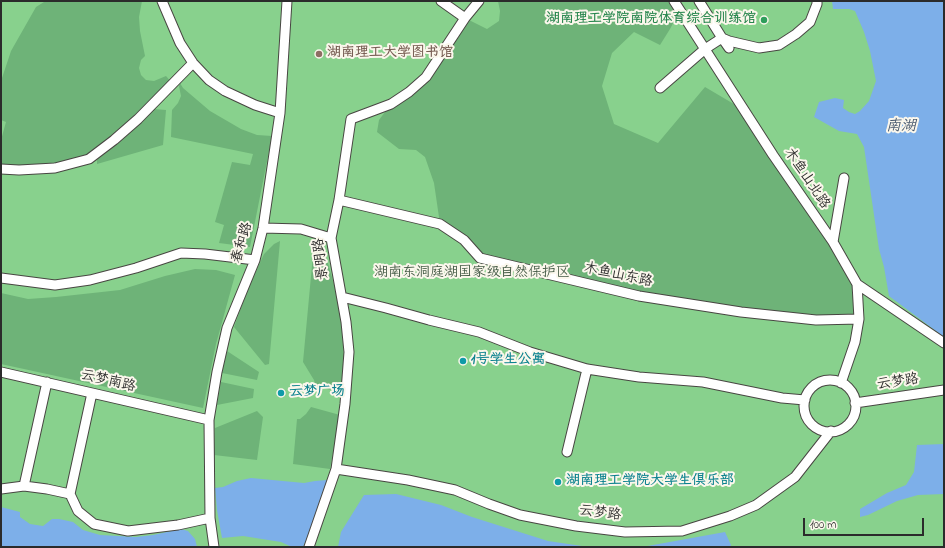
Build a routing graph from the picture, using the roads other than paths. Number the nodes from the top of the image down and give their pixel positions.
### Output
1 (162, 1) edge
2 (287, 1) edge
3 (441, 1) edge
4 (479, 1) edge
5 (674, 1) edge
6 (699, 1) edge
7 (817, 1) edge
8 (464, 18) junction
9 (722, 38) junction
10 (729, 48) dead end
11 (705, 49) junction
12 (193, 63) junction
13 (660, 88) dead end
14 (280, 113) junction
15 (1, 169) edge
16 (844, 178) dead end
17 (339, 200) junction
18 (263, 228) junction
19 (332, 238) junction
20 (833, 242) junction
21 (255, 260) junction
22 (1, 278) edge
23 (857, 284) junction
24 (342, 297) junction
25 (858, 319) junction
26 (944, 343) edge
27 (587, 369) junction
28 (1, 372) edge
29 (47, 382) junction
30 (841, 383) junction
31 (944, 390) edge
32 (92, 393) junction
33 (805, 400) junction
34 (855, 403) junction
35 (209, 420) junction
36 (831, 431) junction
37 (567, 452) dead end
38 (336, 470) junction
39 (24, 486) junction
40 (1, 489) edge
41 (70, 494) junction
42 (210, 518) junction
43 (214, 547) edge
44 (308, 547) edge

1 - 12 lane
2 - 14 lane, 春和路
3 - 8 lane
4 - 8 lane, 景明路
5 - 11 lane, 木鱼山北路
6 - 9 lane
7 - 9 lane
8 - 17 lane, 景明路
9 - 10 lane
9 - 11 lane
11 - 13 lane
11 - 20 lane, 木鱼山北路
12 - 14 lane
12 - 15 lane
14 - 18 lane, 春和路
16 - 20 lane
17 - 19 lane, 景明路
17 - 25 lane, 木鱼山东路
18 - 19 lane
18 - 21 lane, 春和路
19 - 24 lane, 景明路
20 - 23 lane, 木鱼山北路
21 - 22 lane
21 - 35 lane, 春和路
23 - 25 lane
23 - 26 lane, 木鱼山北路
24 - 27 lane
24 - 38 lane, 景明路
25 - 30 lane
27 - 33 lane
27 - 37 lane
28 - 29 lane, 云梦南路
29 - 32 lane, 云梦南路
29 - 39 lane
30 - 33 lane
30 - 34 lane
31 - 34 lane, 云梦路
32 - 35 lane, 云梦南路
32 - 41 lane
33 - 36 lane
34 - 36 lane
35 - 42 lane, 春和路
36 - 38 lane, 云梦路
38 - 44 lane, 景明路
39 - 40 lane
39 - 41 lane
41 - 42 lane
42 - 43 lane, 春和路

